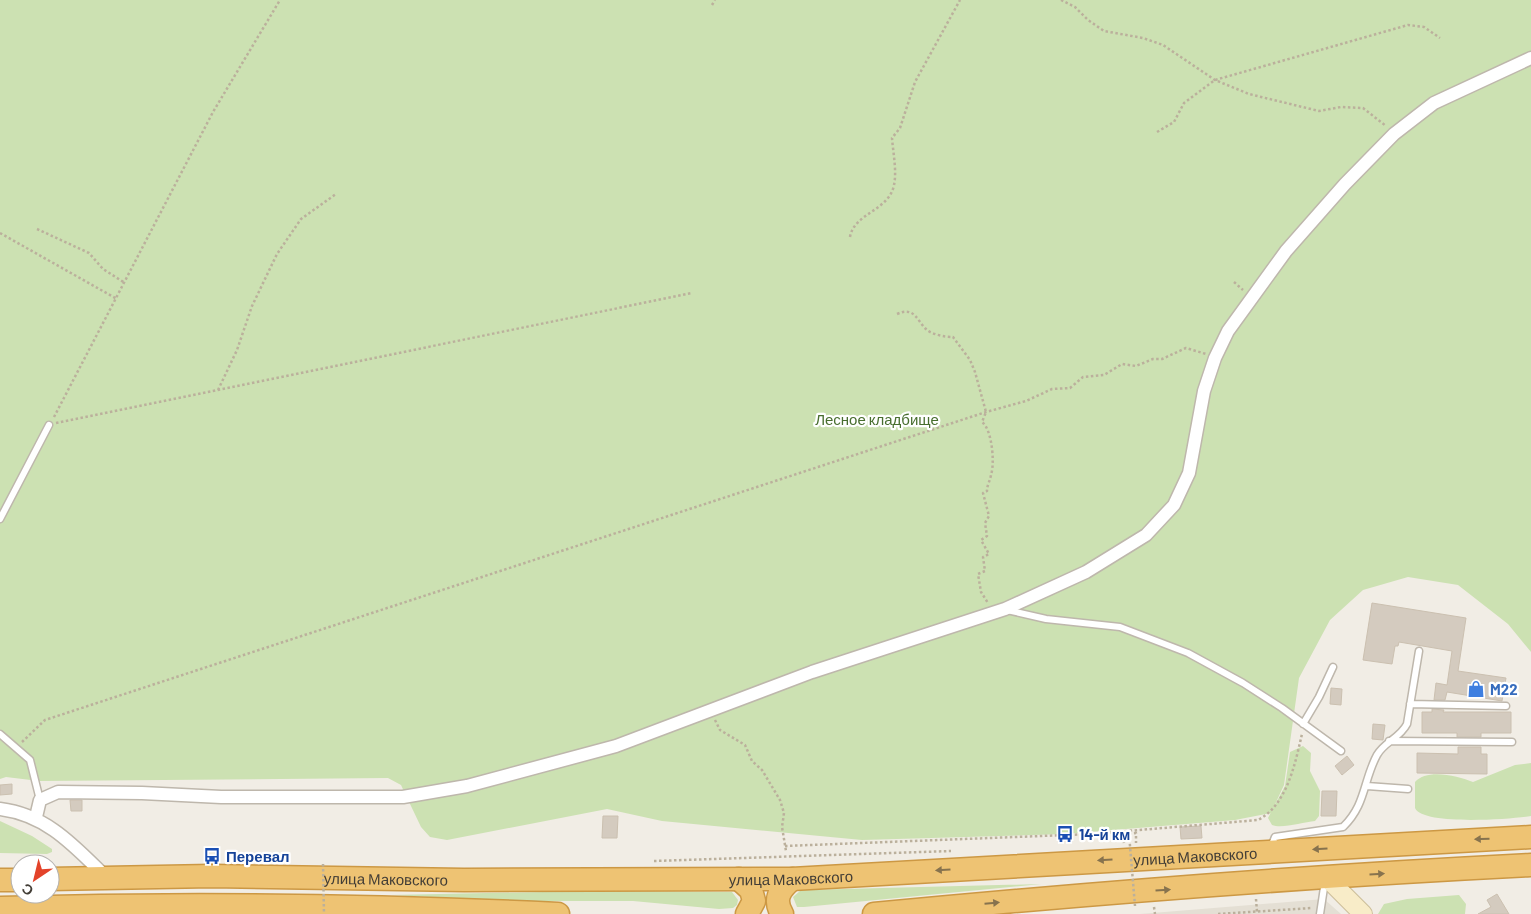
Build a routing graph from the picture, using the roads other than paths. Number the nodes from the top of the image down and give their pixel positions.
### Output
1 (1531, 58) edge
2 (49, 425) dead end
3 (0, 519) edge
4 (999, 612) junction
5 (1419, 651) dead end
6 (1332, 667) dead end
7 (1410, 704) junction
8 (1506, 706) dead end
9 (1304, 725) junction
10 (0, 734) edge
11 (1389, 741) junction
12 (1512, 742) dead end
13 (1341, 751) dead end
14 (1367, 786) junction
15 (1408, 790) dead end
16 (40, 800) junction
17 (0, 809) edge
18 (36, 817) junction
19 (1531, 837) edge
20 (1269, 852) junction
21 (1531, 865) edge
22 (1326, 877) junction
23 (60, 879) edge
24 (108, 879) junction
25 (739, 879) junction
26 (792, 879) junction
27 (0, 908) edge
28 (1321, 910) edge
29 (558, 914) edge
30 (747, 914) edge
31 (782, 914) edge
32 (874, 914) edge
33 (1363, 914) edge

1 - 4 street
2 - 3 lane
4 - 9 lane
4 - 16 street
5 - 7 lane
6 - 9 lane
7 - 8 lane
7 - 11 lane
9 - 13 lane
10 - 16 lane
11 - 12 lane
11 - 14 lane
14 - 15 lane
14 - 20 lane
16 - 18 street
17 - 18 street
18 - 24 street
19 -> 20 highway, улица Маковского
20 -> 26 highway, улица Маковского
22 -> 21 highway, улица Маковского
22 - 28 lane
32 -> 22 highway, улица Маковского
22 - 33 main road
23 - 24 highway, улица Маковского
24 - 25 highway, улица Маковского
25 - 26 highway, улица Маковского
25 - 30 highway
26 - 31 highway
27 - 29 highway, улица Маковского

